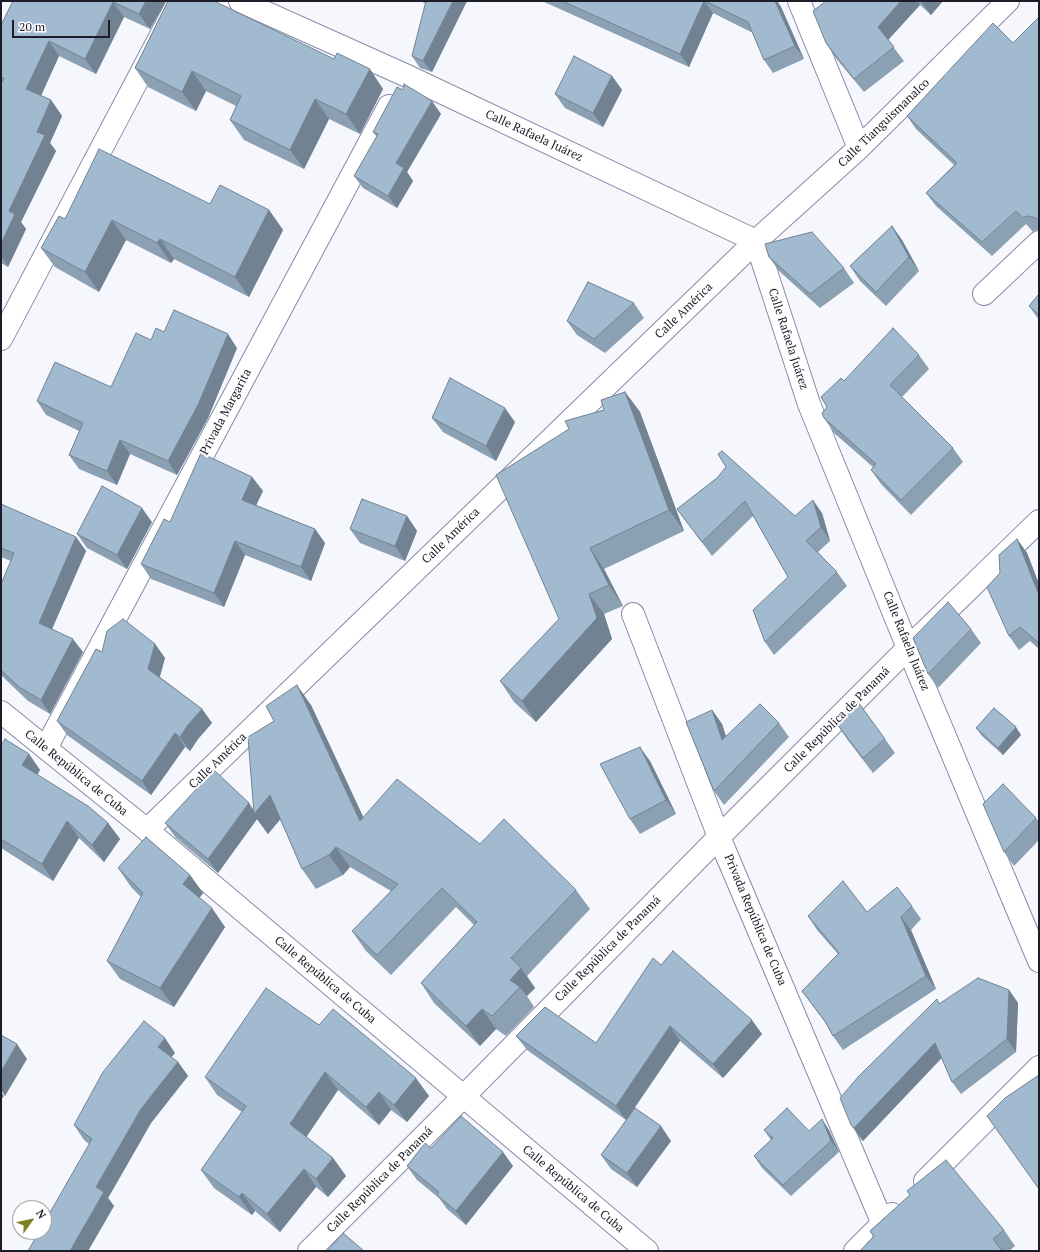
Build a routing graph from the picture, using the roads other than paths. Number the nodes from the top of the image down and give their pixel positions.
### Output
1 (178, 1) edge
2 (240, 1) edge
3 (799, 1) edge
4 (1008, 1) edge
5 (405, 75) junction
6 (859, 148) junction
7 (756, 241) junction
8 (1039, 242) edge
9 (984, 294) dead end
10 (1, 339) edge
11 (1039, 521) edge
12 (633, 614) dead end
13 (908, 648) junction
14 (1, 712) edge
15 (46, 748) junction
16 (147, 830) junction
17 (719, 837) junction
18 (1039, 961) edge
19 (1039, 1067) edge
20 (464, 1096) junction
21 (883, 1224) junction
22 (309, 1251) edge
23 (647, 1251) edge
24 (855, 1251) edge

1 - 10 street
2 - 5 street, Calle Rafaela Juárez
3 - 6 street
4 - 6 street, Calle Tianguismanalco
5 - 7 street, Calle Rafaela Juárez
5 - 15 street, Privada Margarita
6 - 7 street, Calle Tianguismanalco
7 - 13 street, Calle Rafaela Juárez
7 - 16 street, Calle América
8 - 9 street
11 - 13 street, Calle República de Panamá
12 - 17 street, Privada República de Cuba
13 - 17 street, Calle República de Panamá
13 - 18 street, Calle Rafaela Juárez
14 - 15 street, Calle República de Cuba
15 - 16 street, Calle República de Cuba
16 - 20 street, Calle República de Cuba
17 - 20 street, Calle República de Panamá
17 - 21 street, Privada República de Cuba
19 - 21 street
20 - 22 street, Calle República de Panamá
20 - 23 street, Calle República de Cuba
21 - 24 street

